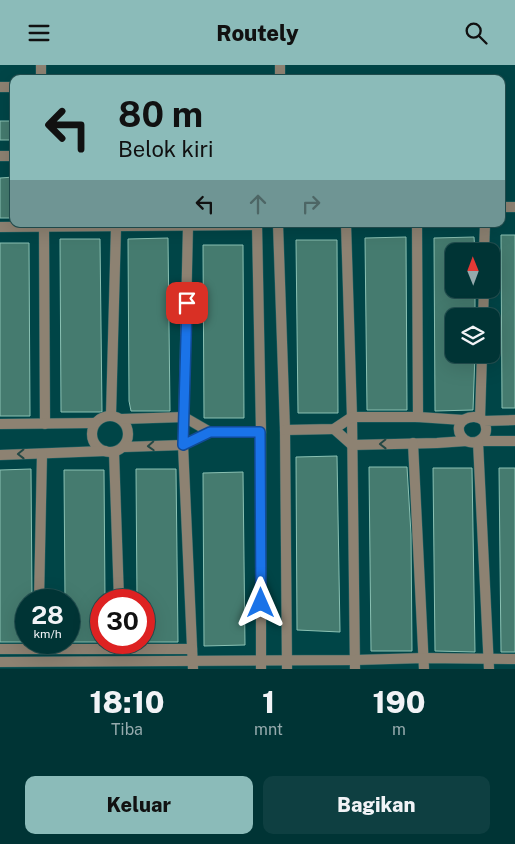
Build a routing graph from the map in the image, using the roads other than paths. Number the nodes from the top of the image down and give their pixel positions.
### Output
1 (44, 227) edge
2 (116, 227) edge
3 (188, 227) edge
4 (257, 227) edge
5 (278, 227) edge
6 (346, 227) edge
7 (417, 227) edge
8 (485, 227) edge
9 (484, 243) edge
10 (482, 363) edge
11 (112, 415) junction
12 (184, 417) junction
13 (352, 417) junction
14 (418, 417) junction
15 (122, 419) junction
16 (482, 419) junction
17 (463, 420) junction
18 (515, 420) edge
19 (95, 423) junction
20 (0, 424) edge
21 (45, 424) junction
22 (334, 429) junction
23 (285, 430) junction
24 (210, 432) junction
25 (260, 432) junction
26 (466, 441) junction
27 (479, 441) junction
28 (515, 441) edge
29 (414, 443) junction
30 (183, 445) junction
31 (352, 445) junction
32 (124, 447) junction
33 (109, 452) junction
34 (42, 454) junction
35 (0, 455) edge
36 (39, 589) edge
37 (118, 589) edge
38 (155, 647) edge
39 (15, 648) edge
40 (0, 649) edge
41 (192, 649) junction
42 (424, 658) junction
43 (515, 659) edge
44 (0, 662) edge
45 (261, 664) edge
46 (287, 664) edge
47 (488, 664) edge
48 (48, 665) edge
49 (121, 665) edge
50 (193, 665) edge
51 (355, 665) edge
52 (424, 669) edge

1 - 21 street
2 - 11 street
3 - 12 street
4 - 25 street
5 - 23 street
6 - 13 street
7 - 14 street
8 - 9 street
10 - 16 street
11 - 15 street
11 - 19 street
12 - 15 street
12 - 24 street
12 - 30 street
13 - 14 street
13 - 22 street
13 - 31 street
14 - 17 street
15 - 32 street
16 - 17 street
16 - 18 street
16 - 27 street
17 - 26 street
19 - 21 street
19 - 33 street
20 - 21 street
22 - 23 street
22 - 31 street
23 - 46 street
24 - 25 street
24 - 30 street
25 - 45 street
26 - 27 street
26 - 29 street
27 - 28 street
27 - 47 street
29 -> 31 street
29 - 42 street
30 -> 32 street
30 - 41 street
31 - 51 street
32 - 33 street
33 - 34 street
33 - 37 street
34 -> 35 street
34 - 36 street
38 - 41 street
39 - 40 street
41 - 50 street
42 - 47 street
42 - 51 street
42 - 52 street
43 - 47 street
44 - 48 street
45 - 46 street
45 - 50 street
46 - 51 street
48 - 49 street
49 - 50 street

